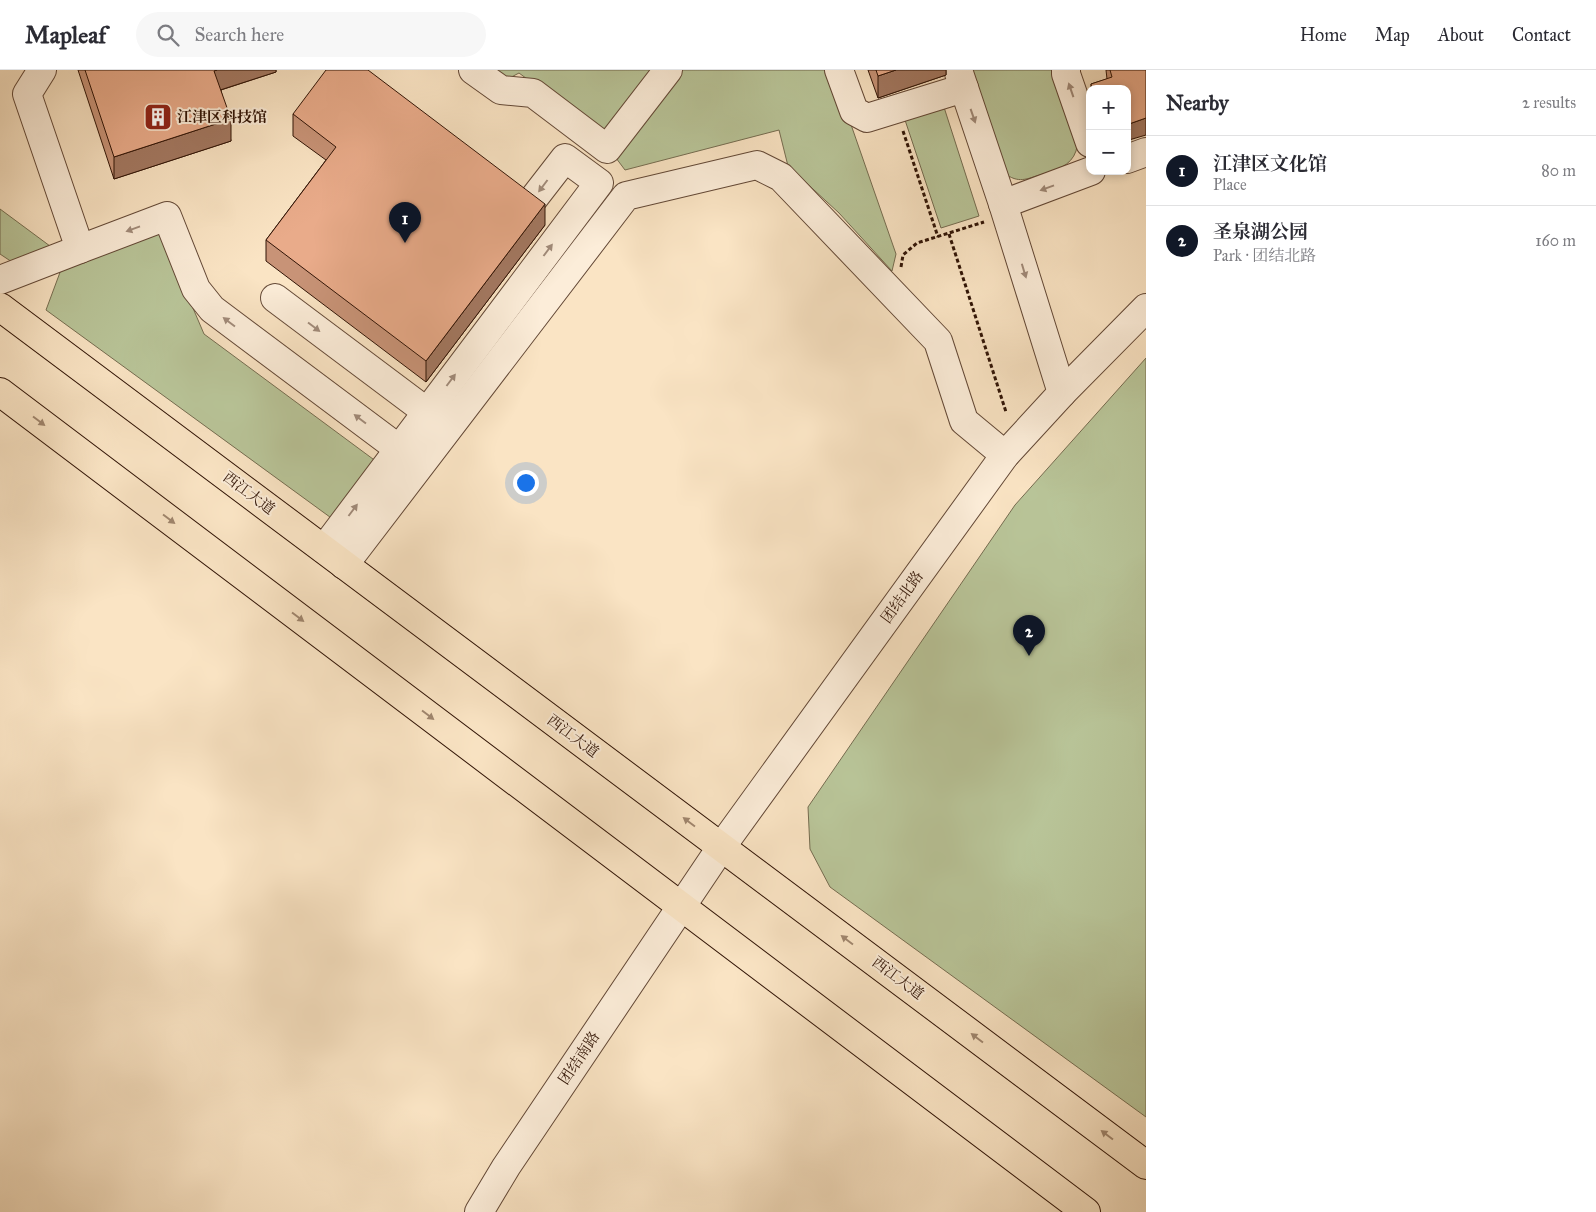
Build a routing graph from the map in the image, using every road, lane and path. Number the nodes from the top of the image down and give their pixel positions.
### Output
1 (42, 70) edge
2 (473, 70) edge
3 (668, 70) edge
4 (839, 70) edge
5 (1066, 70) edge
6 (961, 79) edge
7 (896, 109) junction
8 (1086, 132) edge
9 (1146, 152) edge
10 (1131, 158) edge
11 (1086, 173) edge
12 (534, 198) edge
13 (1004, 209) junction
14 (949, 234) junction
15 (938, 237) junction
16 (80, 249) junction
17 (0, 280) edge
18 (889, 290) junction
19 (275, 298) dead end
20 (0, 307) edge
21 (1146, 308) edge
22 (0, 392) edge
23 (1062, 393) junction
24 (427, 412) junction
25 (1006, 412) dead end
26 (399, 449) junction
27 (1005, 455) junction
28 (324, 549) junction
29 (344, 565) junction
30 (722, 846) junction
31 (681, 906) junction
32 (1146, 1165) edge
33 (479, 1212) edge
34 (1086, 1212) edge

1 - 16 street
2 - 3 street
4 - 7 street
8 -> 5 street
6 - 7 street
6 -> 13 street
7 - 15 path
9 - 10 street
11 -> 13 street
24 -> 12 street
13 - 14 path
13 -> 23 street
14 - 15 path
14 - 25 path
15 - 18 path
16 - 17 street
26 -> 16 street
18 - 27 street
18 - 29 street
19 -> 24 street
20 - 28 main road, 西江大道
21 - 23 street, 团结北路
22 -> 31 main road
23 - 27 street, 团结北路
24 - 26 street
28 -> 26 street
27 - 30 street, 团结北路
28 - 29 main road, 西江大道
30 -> 29 main road, 西江大道
30 - 31 street, 团结北路
32 -> 30 main road, 西江大道
31 - 33 street, 团结南路
31 - 34 main road

